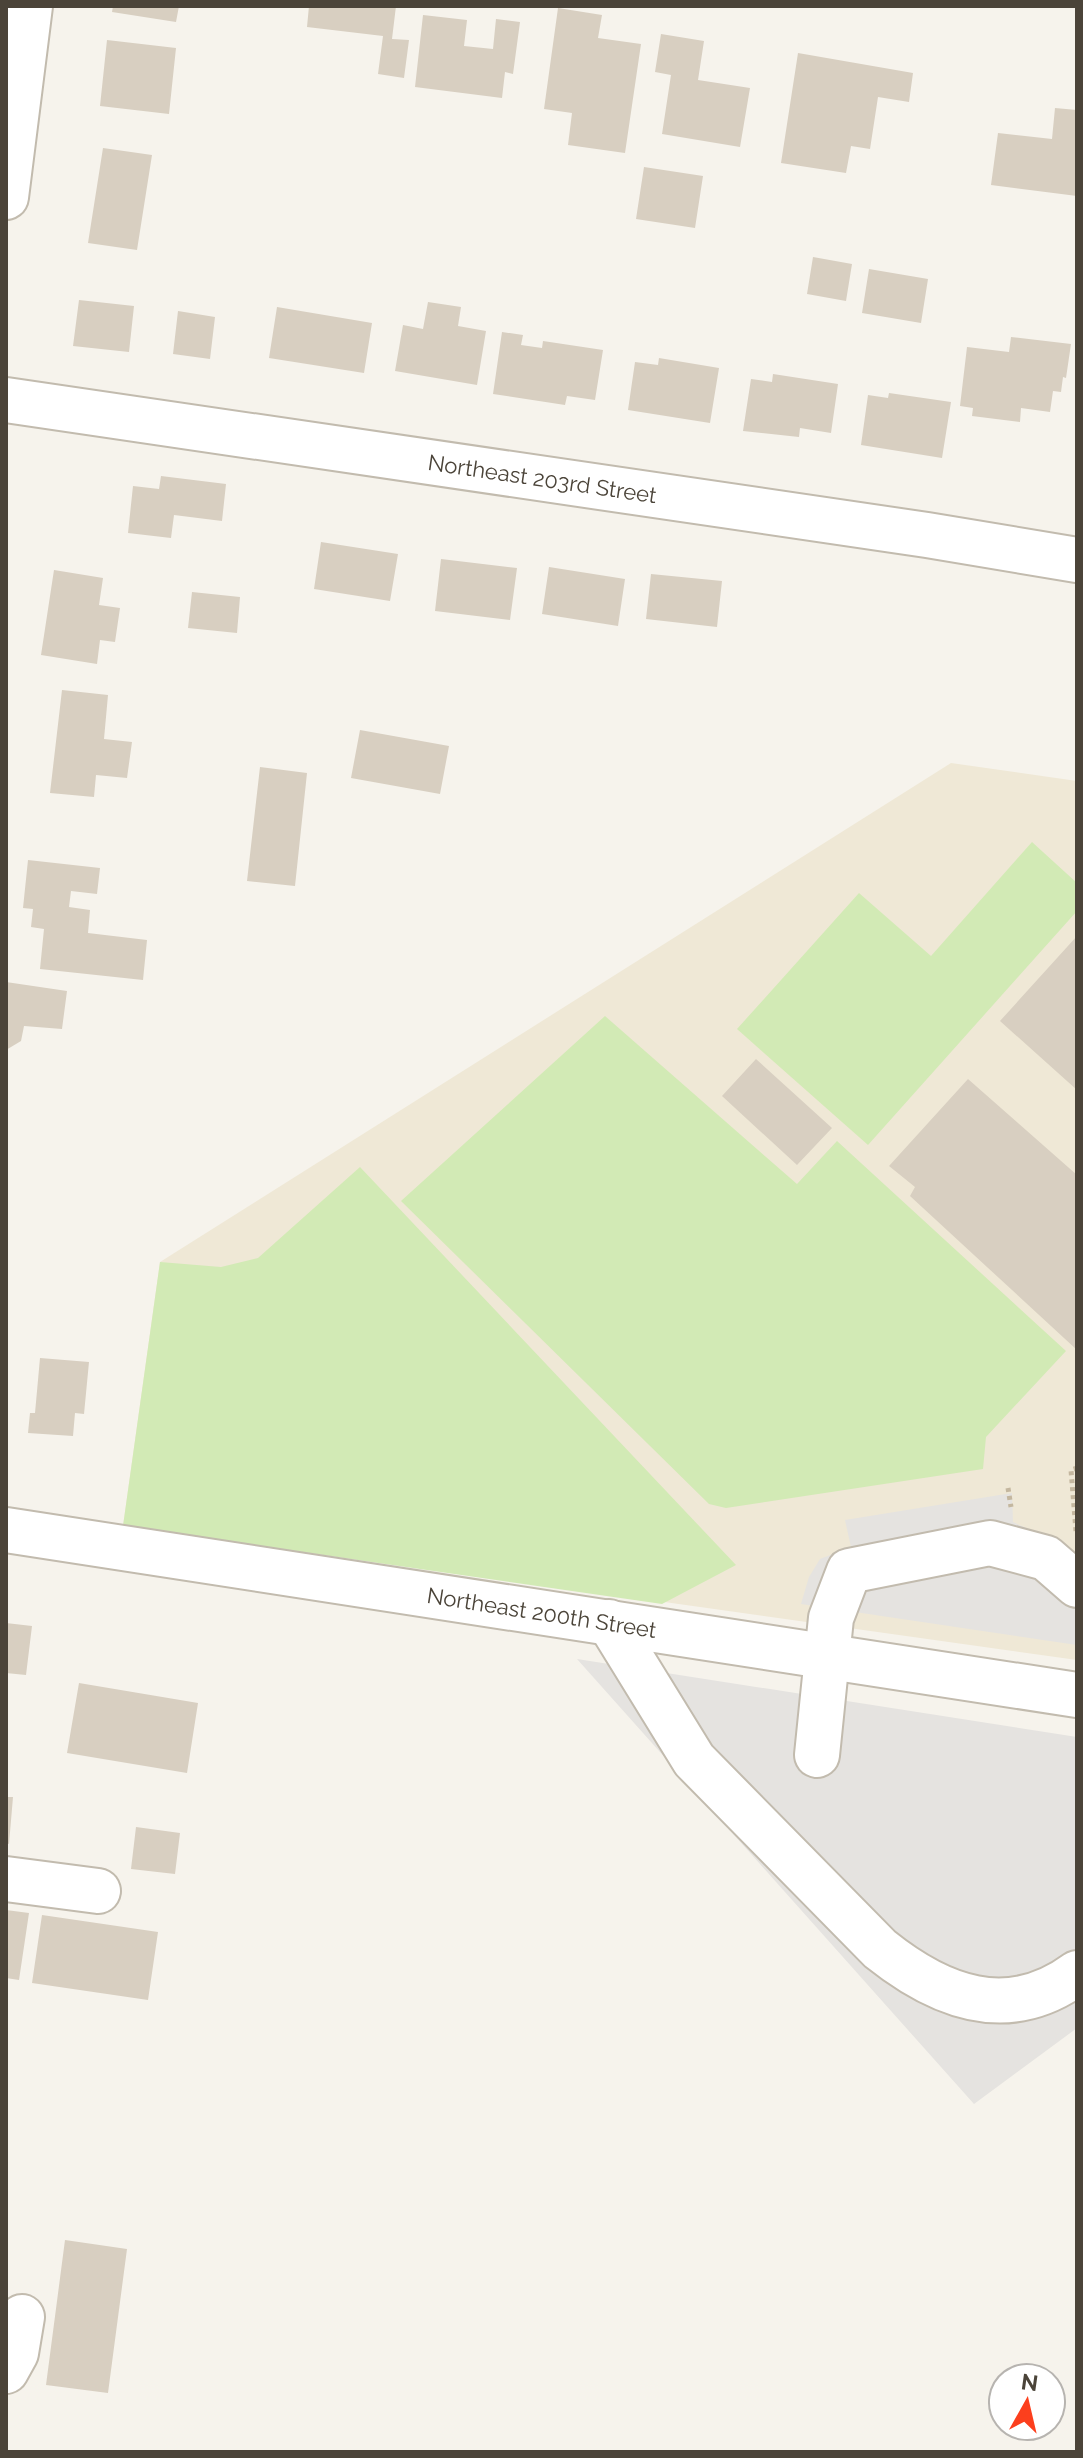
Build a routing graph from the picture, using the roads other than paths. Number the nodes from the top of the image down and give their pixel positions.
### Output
1 (30, 6) edge
2 (6, 197) edge
3 (6, 400) edge
4 (1077, 560) edge
5 (6, 1530) edge
6 (1077, 1585) edge
7 (609, 1622) junction
8 (828, 1657) junction
9 (1077, 1695) edge
10 (817, 1755) dead end
11 (6, 1879) edge
12 (98, 1891) dead end
13 (1077, 1973) edge
14 (22, 2317) dead end
15 (6, 2371) edge

1 - 2 street
3 - 4 street, Northeast 203rd Street
5 - 7 street, Northeast 200th Street
6 - 8 street
7 - 8 street, Northeast 200th Street
7 - 13 street
8 - 9 street, Northeast 200th Street
8 - 10 street
11 - 12 street
14 - 15 street

